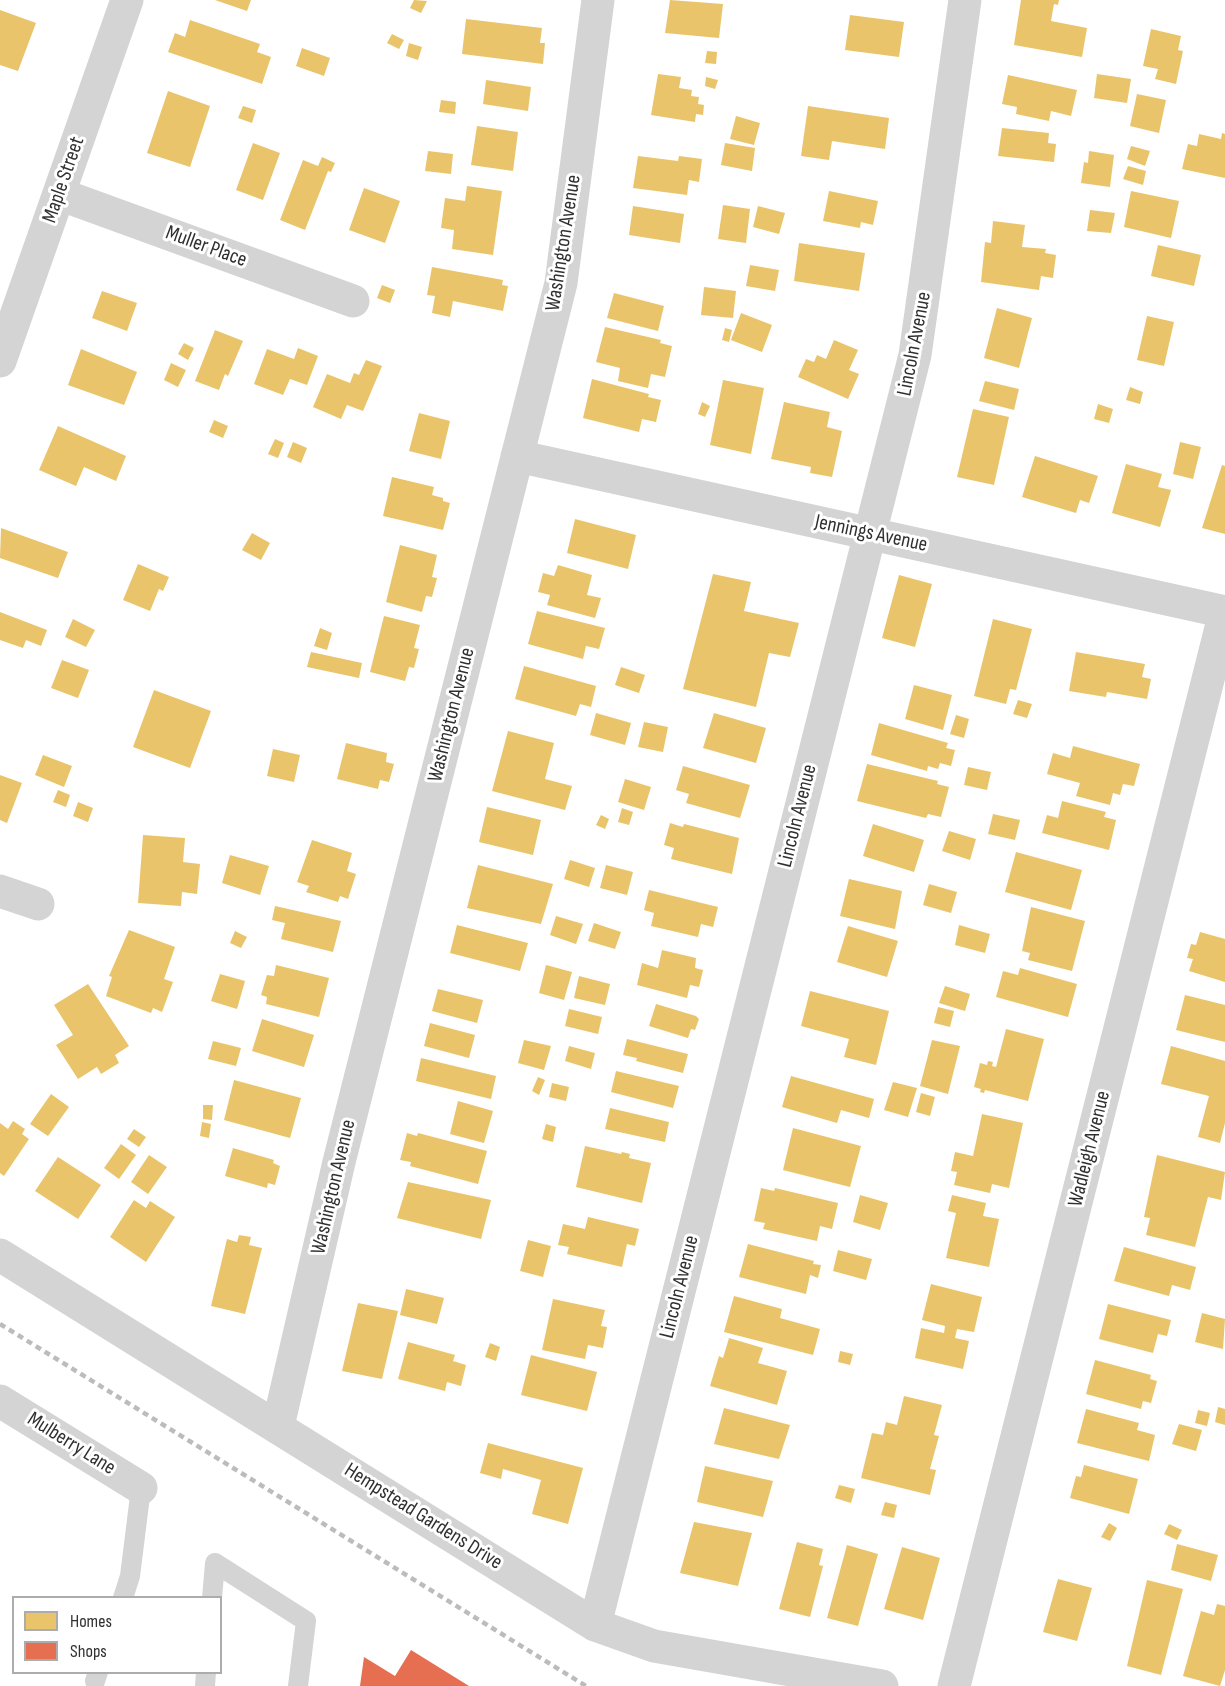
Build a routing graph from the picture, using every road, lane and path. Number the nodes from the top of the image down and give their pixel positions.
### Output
1 (127, 0) edge
2 (598, 0) edge
3 (965, 0) edge
4 (59, 194) junction
5 (353, 301) dead end
6 (0, 361) edge
7 (517, 456) junction
8 (869, 533) junction
9 (1225, 612) edge
10 (0, 891) edge
11 (38, 904) dead end
12 (0, 1256) edge
13 (0, 1401) edge
14 (278, 1426) junction
15 (141, 1488) joint
16 (124, 1596) edge
17 (212, 1596) edge
18 (595, 1625) junction
19 (298, 1686) edge
20 (882, 1686) edge
21 (954, 1686) edge

1 - 4 street, Maple Street
2 - 7 street, Washington Avenue
3 - 8 street, Lincoln Avenue
4 - 5 street, Muller Place
4 - 6 street, Maple Street
7 - 8 street, Jennings Avenue
7 - 14 street, Washington Avenue
8 - 9 street, Jennings Avenue
8 - 18 street, Lincoln Avenue
9 - 21 street, Wadleigh Avenue
10 - 11 street
12 - 14 street, Hempstead Gardens Drive
13 - 15 street, Mulberry Lane
14 - 18 street, Hempstead Gardens Drive
15 - 16 lane
17 - 19 lane
18 - 20 street, Hempstead Gardens Drive

